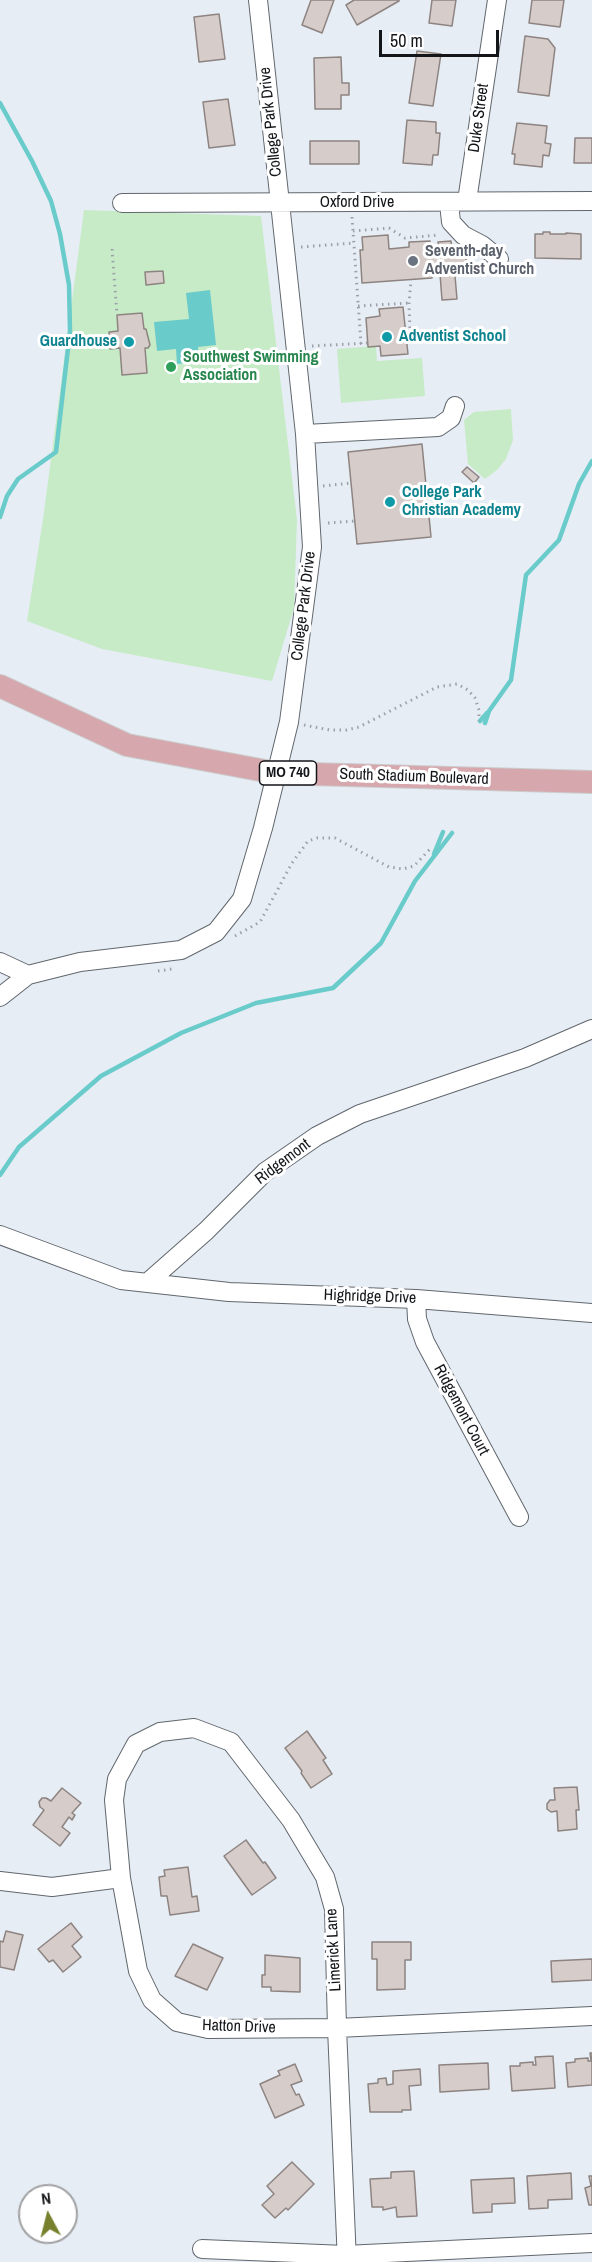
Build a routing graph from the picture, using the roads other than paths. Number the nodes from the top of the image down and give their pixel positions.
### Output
1 (258, 0) edge
2 (496, 0) edge
3 (592, 201) edge
4 (458, 202) junction
5 (122, 203) dead end
6 (280, 203) junction
7 (499, 259) dead end
8 (454, 406) dead end
9 (305, 434) junction
10 (0, 686) edge
11 (276, 773) junction
12 (592, 782) edge
13 (0, 962) edge
14 (28, 975) junction
15 (0, 997) edge
16 (592, 1029) edge
17 (0, 1235) edge
18 (147, 1283) junction
19 (416, 1299) junction
20 (592, 1313) edge
21 (519, 1518) dead end
22 (160, 1732) joint
23 (121, 1878) junction
24 (0, 1881) edge
25 (592, 2016) edge
26 (337, 2028) junction
27 (592, 2243) edge
28 (202, 2249) dead end
29 (346, 2259) edge

1 - 6 street, College Park Drive
2 - 4 street, Duke Street
3 - 4 street, Oxford Drive
4 - 6 street, Oxford Drive
4 - 7 street
5 - 6 street, Oxford Drive
6 - 9 street, College Park Drive
8 - 9 street
9 - 11 street, College Park Drive
10 - 11 main road, South Stadium Boulevard / MO 740
11 - 12 main road, South Stadium Boulevard / MO 740
11 - 14 street, College Park Drive
13 - 14 street
14 - 15 street, College Park Drive
16 - 18 street, Ridgemont
17 - 18 street
18 - 19 street, Highridge Drive
19 - 20 street, Highridge Drive
19 - 21 street, Ridgemont Court
22 - 23 street, Hatton Drive
22 - 26 street, Limerick Lane
23 - 24 street
23 - 26 street, Hatton Drive
25 - 26 street, Hatton Drive
26 - 29 street, Limerick Lane
27 - 29 street
28 - 29 street

